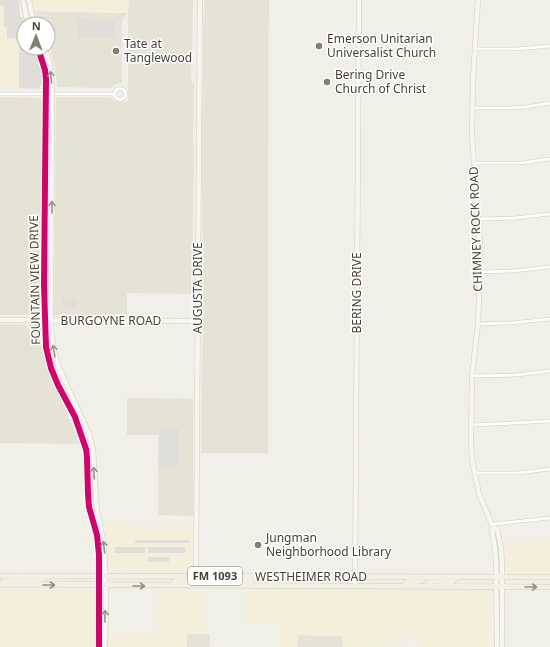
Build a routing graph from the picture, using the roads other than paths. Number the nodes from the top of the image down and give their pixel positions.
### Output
1 (200, 0) edge
2 (359, 0) edge
3 (478, 0) edge
4 (23, 1) edge
5 (29, 1) edge
6 (26, 16) edge
7 (33, 16) edge
8 (550, 46) edge
9 (474, 49) junction
10 (41, 56) edge
11 (47, 56) edge
12 (0, 94) edge
13 (46, 94) junction
14 (52, 94) junction
15 (114, 94) dead end
16 (550, 103) edge
17 (472, 108) junction
18 (46, 149) junction
19 (52, 149) junction
20 (550, 159) edge
21 (474, 163) junction
22 (46, 188) junction
23 (52, 188) junction
24 (550, 214) edge
25 (478, 219) junction
26 (45, 226) junction
27 (52, 226) junction
28 (45, 265) junction
29 (51, 265) junction
30 (550, 267) edge
31 (480, 272) junction
32 (550, 319) edge
33 (0, 320) edge
34 (45, 321) junction
35 (51, 321) junction
36 (198, 321) junction
37 (478, 324) junction
38 (550, 371) edge
39 (472, 376) junction
40 (65, 382) junction
41 (58, 385) junction
42 (550, 421) edge
43 (472, 425) junction
44 (93, 456) junction
45 (88, 457) junction
46 (550, 469) edge
47 (474, 473) junction
48 (97, 512) junction
49 (91, 513) junction
50 (550, 518) edge
51 (98, 519) junction
52 (92, 520) junction
53 (493, 526) junction
54 (426, 575) junction
55 (0, 576) edge
56 (21, 576) junction
57 (50, 576) junction
58 (99, 576) junction
59 (106, 576) junction
60 (196, 576) junction
61 (245, 576) junction
62 (355, 576) junction
63 (277, 577) junction
64 (458, 577) junction
65 (550, 577) edge
66 (499, 578) junction
67 (0, 584) edge
68 (22, 585) junction
69 (99, 585) junction
70 (106, 585) junction
71 (172, 585) junction
72 (222, 586) junction
73 (248, 586) junction
74 (355, 586) junction
75 (403, 586) junction
76 (429, 586) junction
77 (499, 587) junction
78 (550, 587) edge
79 (99, 647) edge
80 (105, 647) edge
81 (497, 647) edge
82 (502, 647) edge

1 - 36 main road, AUGUSTA DRIVE
2 - 62 main road, BERING DRIVE
3 - 9 main road, CHIMNEY ROCK ROAD
4 - 5 main road
4 - 6 main road
5 - 7 main road
8 - 9 street
9 - 17 main road, CHIMNEY ROCK ROAD
10 - 13 main road, FOUNTAIN VIEW DRIVE
14 -> 11 main road, FOUNTAIN VIEW DRIVE
12 - 13 street
13 - 14 street
13 - 18 main road, FOUNTAIN VIEW DRIVE
14 - 15 street
14 - 19 main road, FOUNTAIN VIEW DRIVE
16 - 17 street
17 - 21 main road, CHIMNEY ROCK ROAD
18 - 19 main road
18 - 22 main road, FOUNTAIN VIEW DRIVE
19 - 23 main road, FOUNTAIN VIEW DRIVE
20 - 21 street
21 - 25 main road, CHIMNEY ROCK ROAD
22 - 23 main road
22 - 26 main road, FOUNTAIN VIEW DRIVE
27 -> 23 main road, FOUNTAIN VIEW DRIVE
24 - 25 street
25 - 31 main road, CHIMNEY ROCK ROAD
26 - 27 main road
26 - 28 main road, FOUNTAIN VIEW DRIVE
27 - 29 main road, FOUNTAIN VIEW DRIVE
28 - 29 main road
28 - 34 main road, FOUNTAIN VIEW DRIVE
29 - 35 main road, FOUNTAIN VIEW DRIVE
30 - 31 street
31 - 37 main road, CHIMNEY ROCK ROAD
32 - 37 street
33 - 34 main road, BURGOYNE ROAD
34 - 35 main road, BURGOYNE ROAD
34 - 41 main road, FOUNTAIN VIEW DRIVE
35 - 36 main road, BURGOYNE ROAD
40 -> 35 main road, FOUNTAIN VIEW DRIVE
36 - 60 main road, AUGUSTA DRIVE
37 - 39 main road, CHIMNEY ROCK ROAD
38 - 39 street
39 - 43 main road, CHIMNEY ROCK ROAD
40 - 41 main road
40 - 44 main road, FOUNTAIN VIEW DRIVE
41 - 45 main road, FOUNTAIN VIEW DRIVE
42 - 43 street
43 - 47 main road, CHIMNEY ROCK ROAD
44 - 45 main road
48 -> 44 main road, FOUNTAIN VIEW DRIVE
45 - 49 main road, FOUNTAIN VIEW DRIVE
46 - 47 street
47 - 53 main road, CHIMNEY ROCK ROAD
48 - 49 main road
48 - 51 main road, FOUNTAIN VIEW DRIVE
49 - 52 main road, FOUNTAIN VIEW DRIVE
50 - 53 street
51 - 52 main road
59 -> 51 main road, FOUNTAIN VIEW DRIVE
52 - 58 main road, FOUNTAIN VIEW DRIVE
53 - 66 main road, CHIMNEY ROCK ROAD
54 - 62 main road, WESTHEIMER ROAD / FM 1093
54 - 64 main road, WESTHEIMER ROAD / FM 1093
54 - 75 main road
55 - 56 main road, WESTHEIMER ROAD / FM 1093
56 - 57 main road, WESTHEIMER ROAD / FM 1093
56 - 67 main road
57 - 58 main road, WESTHEIMER ROAD / FM 1093
57 - 68 main road
58 - 59 main road, WESTHEIMER ROAD / FM 1093
58 - 69 main road, FOUNTAIN VIEW DRIVE
59 - 60 main road, WESTHEIMER ROAD / FM 1093
59 - 70 main road, FOUNTAIN VIEW DRIVE
60 - 61 main road, WESTHEIMER ROAD / FM 1093
60 - 71 main road
61 - 63 main road, WESTHEIMER ROAD / FM 1093
61 - 72 main road
62 - 63 main road, WESTHEIMER ROAD / FM 1093
62 - 74 main road, BERING DRIVE
63 - 73 main road
64 - 66 main road, WESTHEIMER ROAD / FM 1093
64 - 76 main road
65 - 66 main road, WESTHEIMER ROAD / FM 1093
66 - 77 main road, CHIMNEY ROCK ROAD
67 - 68 main road, WESTHEIMER ROAD / FM 1093
68 -> 69 main road, WESTHEIMER ROAD / FM 1093
69 - 70 main road, WESTHEIMER ROAD / FM 1093
69 - 79 main road, FOUNTAIN VIEW DRIVE
70 -> 71 main road, WESTHEIMER ROAD / FM 1093
80 -> 70 main road, FOUNTAIN VIEW DRIVE
71 - 72 main road, WESTHEIMER ROAD / FM 1093
72 - 73 main road, WESTHEIMER ROAD / FM 1093
73 - 74 main road, WESTHEIMER ROAD / FM 1093
74 - 75 main road, WESTHEIMER ROAD / FM 1093
75 - 76 main road, WESTHEIMER ROAD / FM 1093
76 - 77 main road, WESTHEIMER ROAD / FM 1093
77 -> 78 main road, WESTHEIMER ROAD / FM 1093
77 - 81 main road, CHIMNEY ROCK ROAD
77 - 82 main road, CHIMNEY ROCK ROAD

